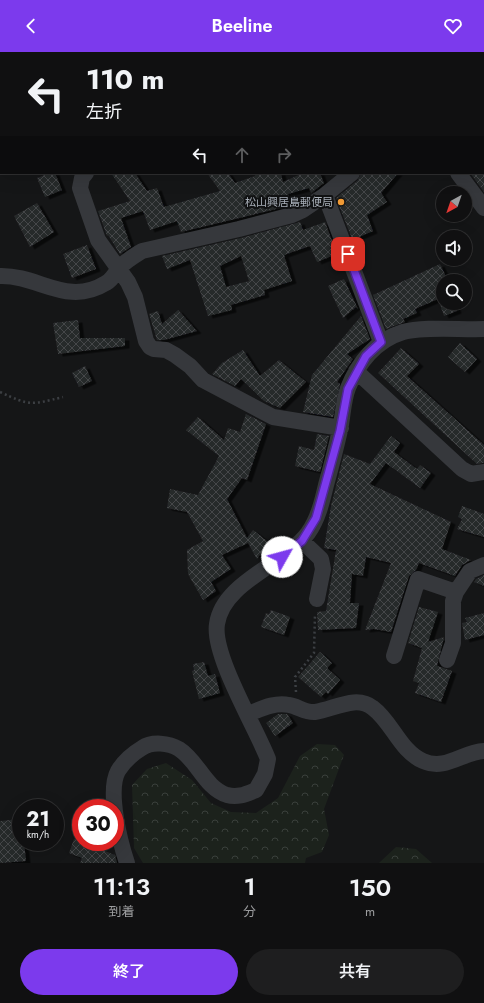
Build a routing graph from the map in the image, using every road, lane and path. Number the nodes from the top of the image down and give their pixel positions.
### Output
1 (85, 174) edge
2 (351, 174) edge
3 (459, 174) edge
4 (325, 195) junction
5 (484, 208) edge
6 (119, 269) junction
7 (0, 276) edge
8 (484, 329) edge
9 (381, 342) junction
10 (356, 371) junction
11 (0, 392) edge
12 (62, 397) dead end
13 (341, 428) junction
14 (484, 472) edge
15 (302, 541) junction
16 (484, 565) edge
17 (456, 592) junction
18 (317, 599) joint
19 (394, 656) dead end
20 (447, 660) dead end
21 (293, 696) dead end
22 (248, 714) junction
23 (484, 751) edge
24 (127, 863) edge

1 - 6 street
2 - 4 street
3 - 5 street
4 - 6 street
4 - 9 street
6 - 7 street
6 - 13 street
8 - 9 street
9 - 10 street
10 - 13 street
10 - 14 street
11 - 12 path
13 - 15 street
15 - 18 street
15 - 22 street
16 - 17 street
17 - 19 street
17 - 20 street
18 - 21 path
22 - 23 street
22 - 24 street

